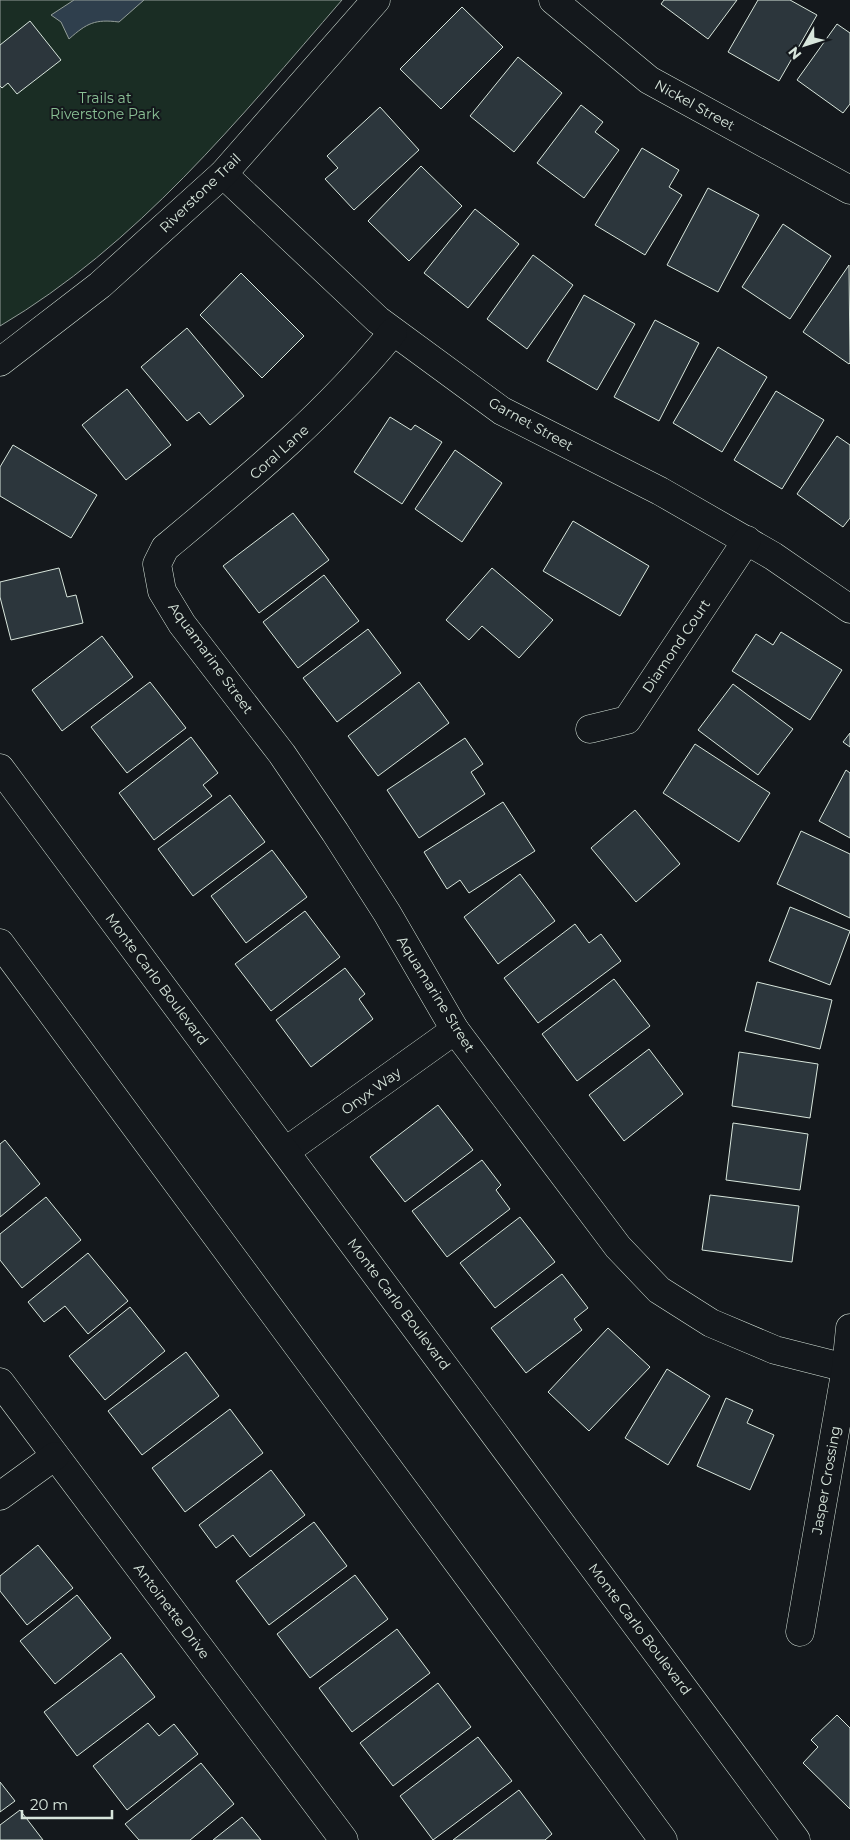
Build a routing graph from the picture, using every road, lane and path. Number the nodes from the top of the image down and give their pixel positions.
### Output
1 (376, 0) edge
2 (553, 0) edge
3 (223, 174) junction
4 (850, 190) edge
5 (393, 332) junction
6 (0, 362) edge
7 (746, 540) junction
8 (157, 564) joint
9 (850, 609) edge
10 (590, 729) dead end
11 (0, 768) edge
12 (0, 943) edge
13 (455, 1030) junction
14 (286, 1152) junction
15 (850, 1328) edge
16 (846, 1368) junction
17 (0, 1382) edge
18 (55, 1456) junction
19 (0, 1496) edge
20 (800, 1632) dead end
21 (344, 1840) edge
22 (662, 1840) edge
23 (796, 1840) edge

1 - 3 street, Riverstone Trail
2 - 4 street, Nickel Street
3 - 5 street, Garnet Street
3 - 6 street, Riverstone Trail
5 - 7 street, Garnet Street
5 - 8 street, Coral Lane
7 - 9 street, Garnet Street
7 - 10 street, Diamond Court
8 - 13 street, Aquamarine Street
11 - 14 street, Monte Carlo Boulevard
12 - 22 street
13 - 14 street, Onyx Way
13 - 16 street, Aquamarine Street
14 - 23 street, Monte Carlo Boulevard
15 - 16 street, Jasper Crossing
16 - 20 street, Jasper Crossing
17 - 18 street, Antoinette Drive
18 - 19 street
18 - 21 street, Antoinette Drive

